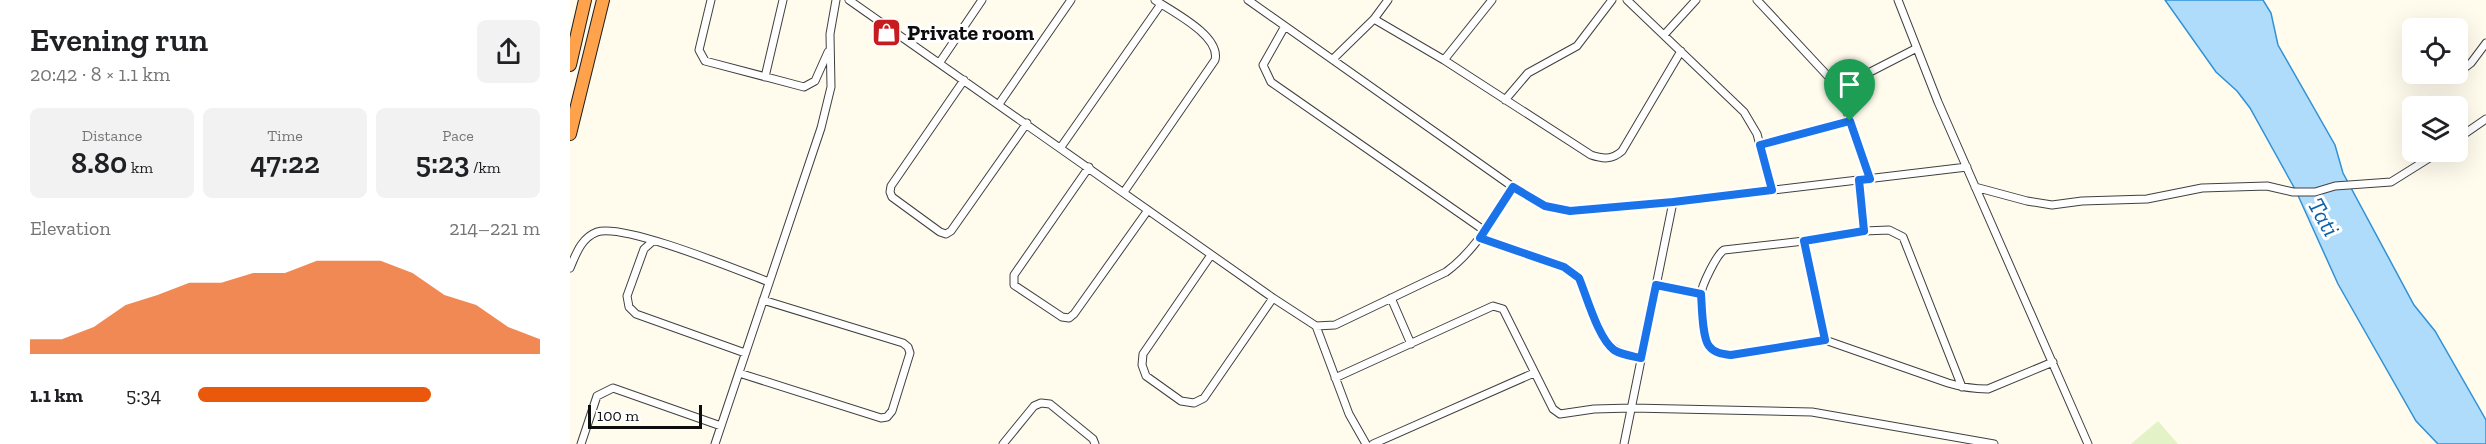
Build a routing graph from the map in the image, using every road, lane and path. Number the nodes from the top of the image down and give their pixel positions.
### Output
1 (585, 0) edge
2 (603, 0) edge
3 (711, 0) edge
4 (783, 0) edge
5 (836, 0) edge
6 (849, 0) edge
7 (982, 0) edge
8 (1071, 0) edge
9 (1248, 0) edge
10 (1388, 0) edge
11 (1492, 0) edge
12 (1612, 0) edge
13 (1628, 0) edge
14 (1696, 0) edge
15 (1757, 0) edge
16 (1898, 0) edge
17 (1158, 2) edge
18 (1374, 20) junction
19 (1285, 26) junction
20 (1664, 34) junction
21 (2486, 43) edge
22 (1915, 49) junction
23 (829, 50) junction
24 (1682, 51) junction
25 (1333, 59) junction
26 (1444, 60) junction
27 (940, 62) junction
28 (570, 65) edge
29 (2468, 65) edge
30 (765, 77) junction
31 (964, 80) junction
32 (1839, 88) junction
33 (1506, 100) junction
34 (999, 104) junction
35 (2486, 119) edge
36 (1850, 121) junction
37 (1027, 123) junction
38 (2468, 131) edge
39 (570, 134) edge
40 (1760, 145) junction
41 (1061, 147) junction
42 (2423, 162) edge
43 (1089, 167) junction
44 (1967, 167) junction
45 (1870, 179) junction
46 (1859, 180) junction
47 (1513, 187) junction
48 (1975, 187) junction
49 (1772, 190) junction
50 (1124, 192) junction
51 (1673, 202) junction
52 (1148, 210) junction
53 (1485, 231) junction
54 (1864, 231) junction
55 (1480, 238) junction
56 (653, 241) junction
57 (1804, 241) junction
58 (1211, 255) junction
59 (570, 268) edge
60 (769, 282) junction
61 (1656, 285) junction
62 (1701, 294) junction
63 (1273, 298) junction
64 (1391, 298) junction
65 (763, 300) junction
66 (1316, 326) junction
67 (1825, 340) junction
68 (1411, 344) junction
69 (745, 353) junction
70 (1641, 358) junction
71 (2053, 362) junction
72 (1534, 373) junction
73 (739, 374) junction
74 (1335, 378) junction
75 (1962, 387) junction
76 (1632, 408) junction
77 (721, 426) junction
78 (580, 444) edge
79 (716, 444) edge
80 (1003, 444) edge
81 (1095, 444) edge
82 (1366, 444) edge
83 (1373, 444) edge
84 (1624, 444) edge
85 (1994, 444) edge
86 (2088, 444) edge

1 - 28 highway
2 - 39 highway
3 - 30 street
4 - 30 street
5 - 23 street
6 - 27 street
7 - 27 street
8 - 34 street
9 - 19 street
10 - 18 street
11 - 26 street
12 - 33 street
13 - 20 street
14 - 20 street
15 - 32 street
16 - 22 street
17 - 41 street
17 - 50 street
18 - 25 street
18 - 26 street
19 - 25 street
19 - 53 street
20 - 24 street
21 - 29 street
22 - 32 street
22 - 44 street
23 - 30 street
23 - 60 street
24 - 33 street
24 - 40 street
25 - 47 street
26 - 33 street
27 - 31 street
31 - 34 street
31 - 37 street
32 - 36 street
34 - 37 street
35 - 38 street
36 - 40 street
36 - 45 street
37 - 41 street
40 - 49 street
41 - 43 street
42 - 48 street
43 - 50 street
43 - 52 street
44 - 45 street
44 - 48 street
45 - 46 street
46 - 49 street
46 - 54 street
47 - 51 street
47 - 53 street
48 - 71 street
49 - 51 street
50 - 52 street
51 - 61 street
52 - 58 street
53 - 55 street
54 - 57 street
54 - 75 street
55 - 64 street
55 - 70 street
56 - 59 street
56 - 60 street
56 - 69 street
57 - 62 street
57 - 67 street
58 - 63 street
58 - 63 street
60 - 65 street
61 - 62 street
61 - 70 street
62 - 67 street
63 - 66 street
64 - 66 street
64 - 68 street
65 - 69 street
65 - 73 street
66 - 74 street
67 - 75 street
68 - 72 street
68 - 74 street
69 - 73 street
70 - 76 street
71 - 75 street
71 - 86 street
72 - 76 street
72 - 83 street
73 - 77 street
74 - 82 street
76 - 84 street
76 - 85 street
77 - 78 street
77 - 79 street
80 - 81 street

